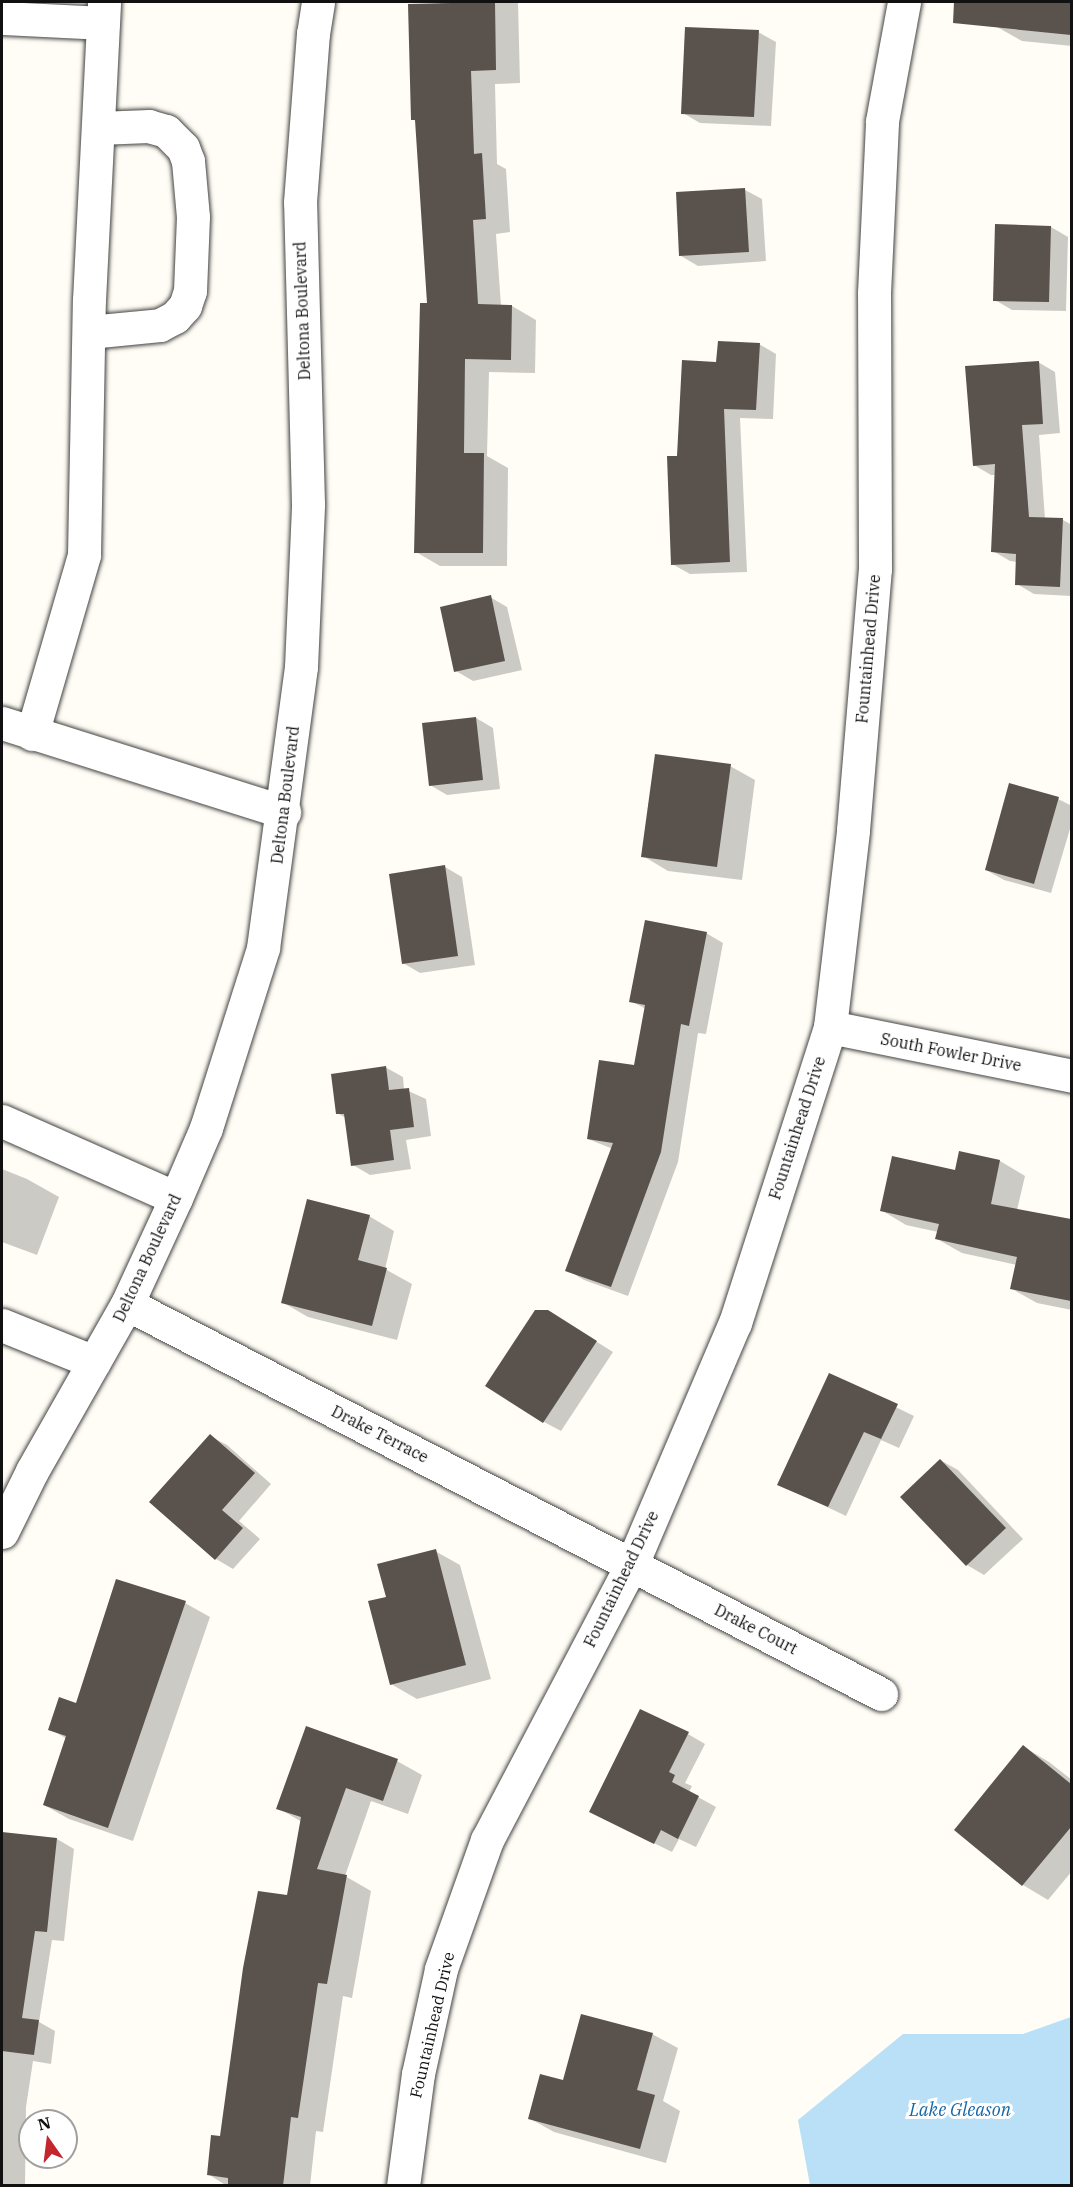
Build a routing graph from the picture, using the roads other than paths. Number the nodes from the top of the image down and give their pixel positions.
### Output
1 (318, 2) edge
2 (904, 2) edge
3 (103, 12) edge
4 (2, 18) edge
5 (98, 128) junction
6 (89, 332) junction
7 (2, 723) edge
8 (32, 734) junction
9 (284, 812) junction
10 (830, 1027) junction
11 (1071, 1076) edge
12 (2, 1121) edge
13 (176, 1198) junction
14 (128, 1304) junction
15 (2, 1324) edge
16 (94, 1362) junction
17 (2, 1532) edge
18 (632, 1564) junction
19 (881, 1694) dead end
20 (403, 2186) edge

1 - 9 street, Deltona Boulevard
2 - 10 street, Fountainhead Drive
3 - 4 street
3 - 5 street
5 - 6 street
5 - 6 street
6 - 8 street
7 - 8 street
8 - 9 street
9 - 13 street, Deltona Boulevard
10 - 11 street, South Fowler Drive
10 - 18 street, Fountainhead Drive
12 - 13 street
13 - 14 street, Deltona Boulevard
14 - 16 street, Deltona Boulevard
14 - 18 street, Drake Terrace
15 - 16 street
16 - 17 street, Deltona Boulevard
18 - 19 street, Drake Court
18 - 20 street, Fountainhead Drive

